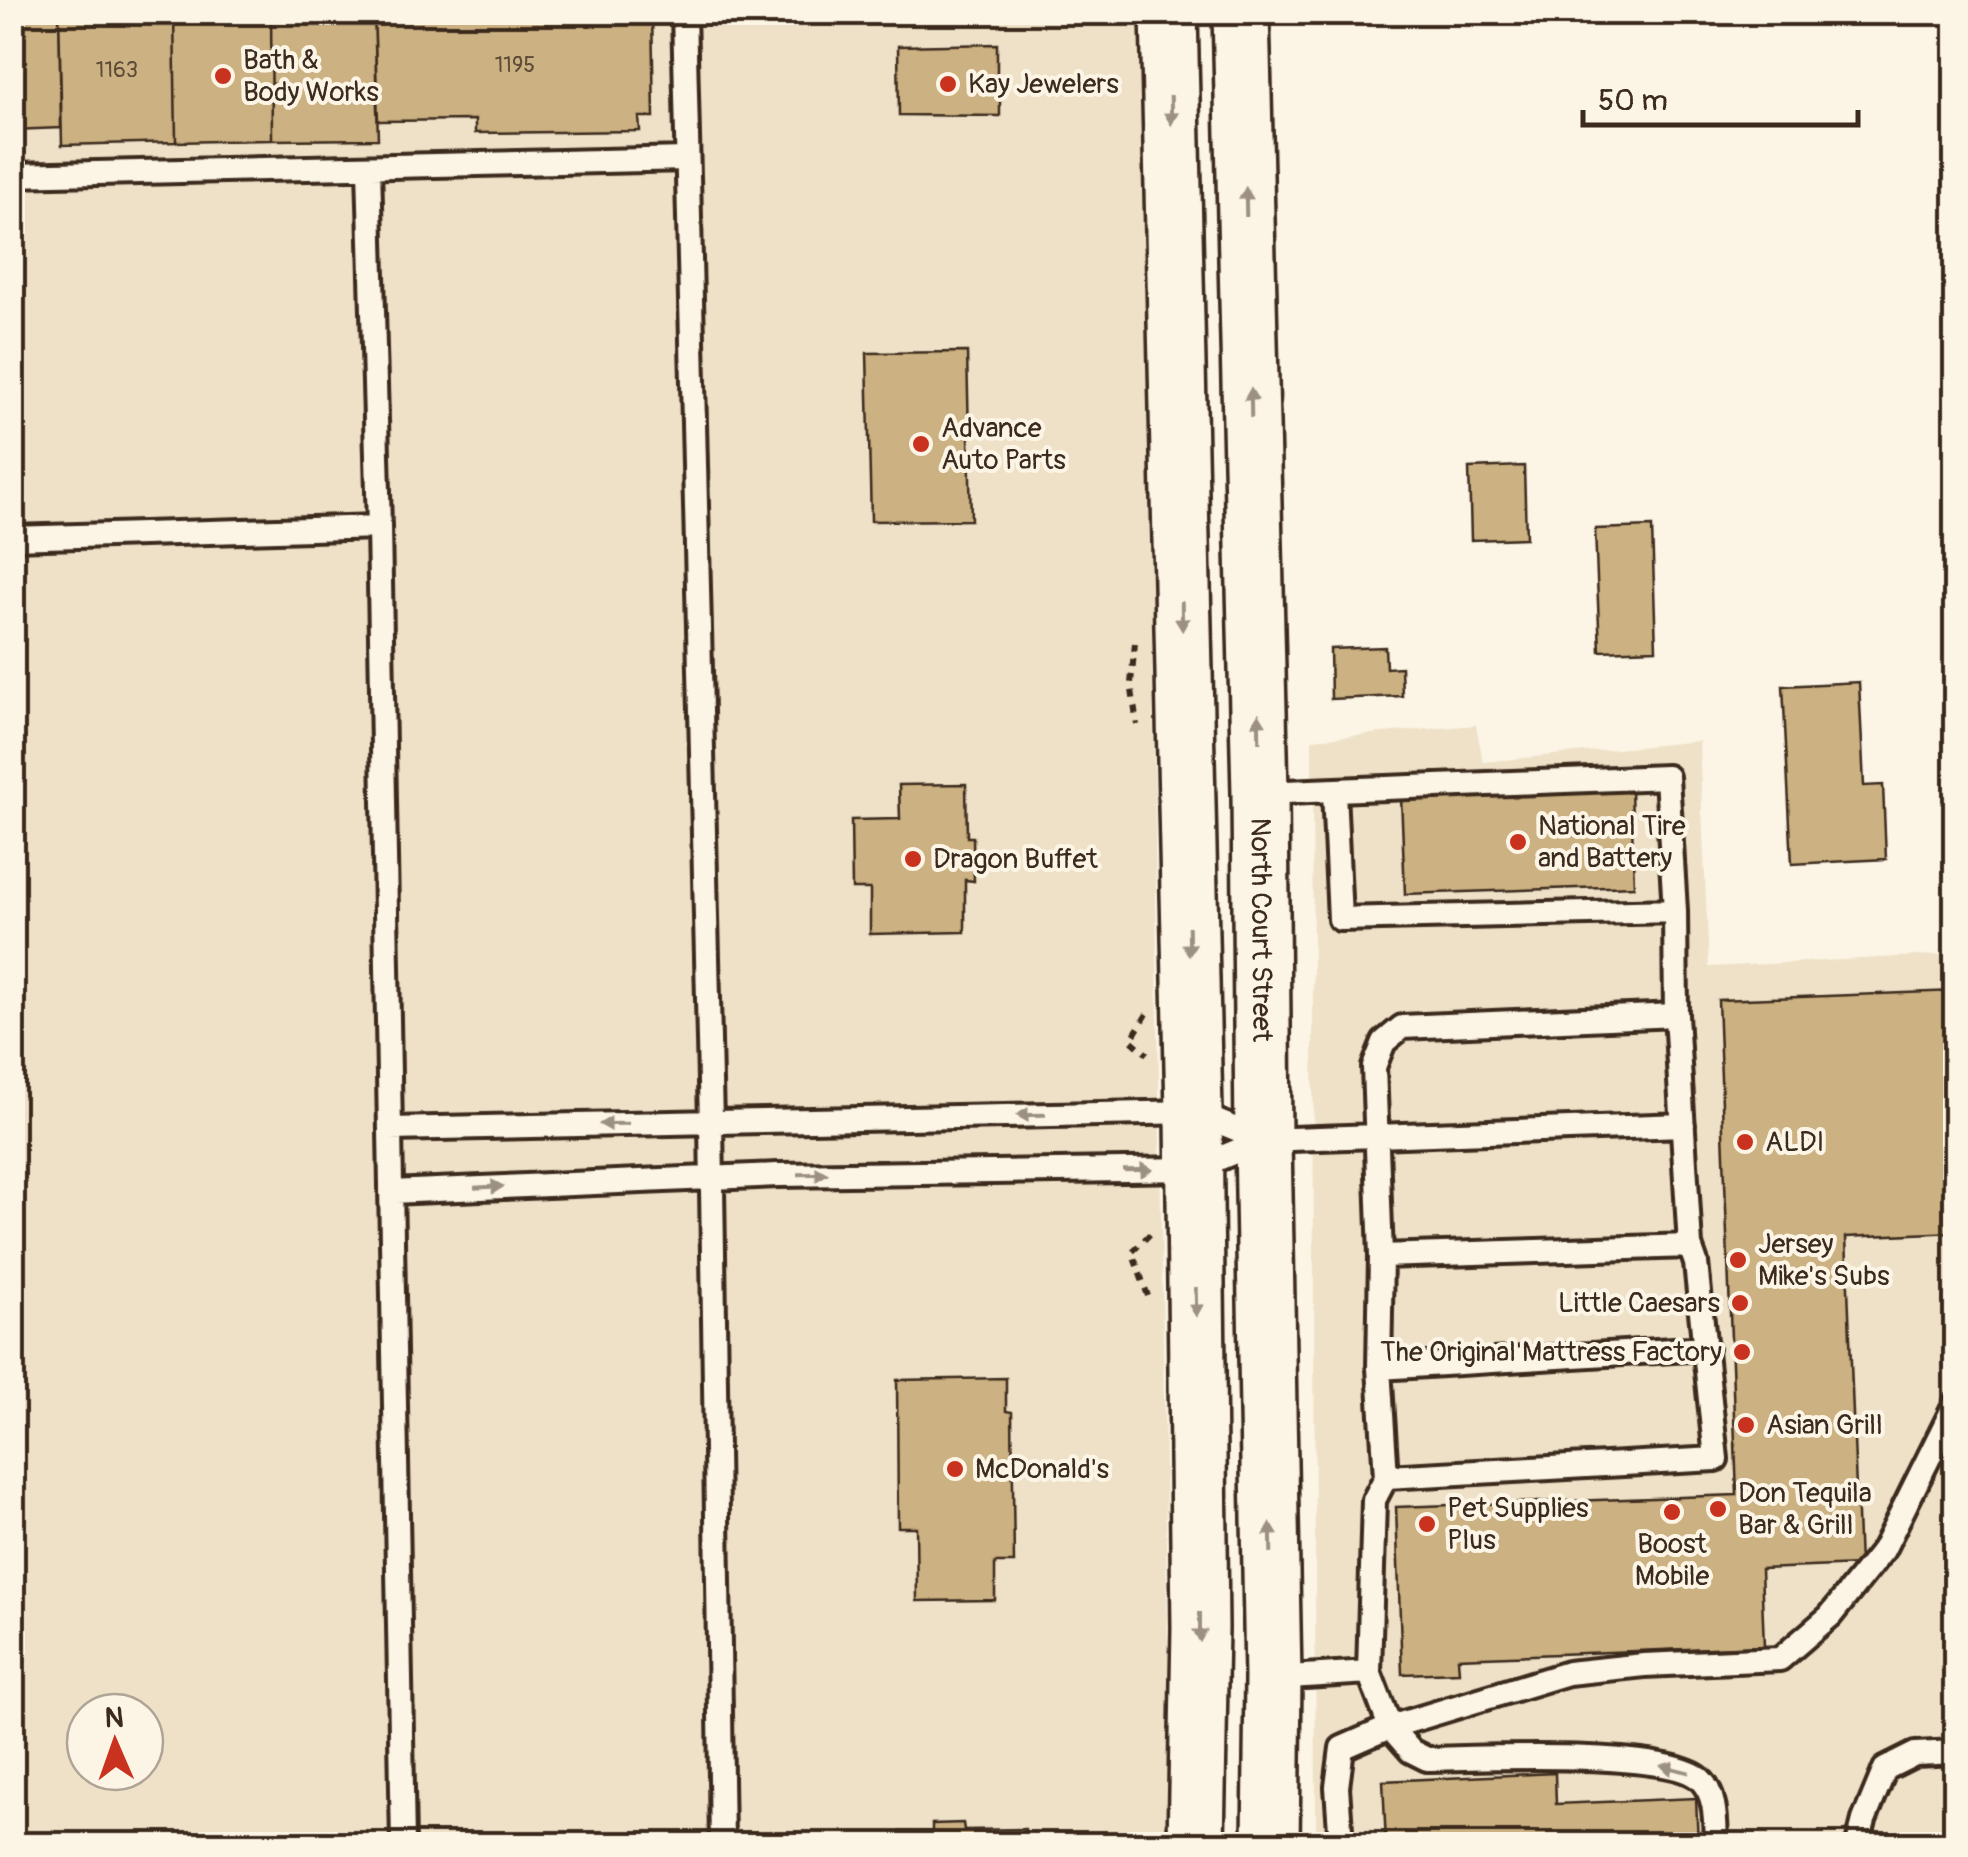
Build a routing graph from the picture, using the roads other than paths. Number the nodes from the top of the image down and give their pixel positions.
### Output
1 (684, 12) edge
2 (1168, 12) edge
3 (1241, 12) edge
4 (687, 159) junction
5 (370, 168) junction
6 (12, 176) edge
7 (379, 527) junction
8 (12, 538) edge
9 (1334, 791) junction
10 (1260, 792) junction
11 (1676, 911) junction
12 (1676, 1015) junction
13 (1194, 1112) junction
14 (711, 1122) junction
15 (1683, 1124) junction
16 (390, 1129) junction
17 (1374, 1137) junction
18 (1263, 1140) junction
19 (1194, 1169) junction
20 (711, 1178) junction
21 (391, 1192) junction
22 (1690, 1246) junction
23 (1381, 1256) junction
24 (1706, 1348) junction
25 (1379, 1368) junction
26 (1956, 1403) edge
27 (1386, 1477) junction
28 (1368, 1672) junction
29 (1273, 1678) junction
30 (1390, 1727) junction
31 (1956, 1752) edge
32 (403, 1844) edge
33 (722, 1844) edge
34 (1196, 1844) edge
35 (1271, 1844) edge
36 (1341, 1844) edge
37 (1716, 1844) edge
38 (1858, 1844) edge

1 - 4 lane
2 -> 13 main road
10 -> 3 main road, North Court Street
4 - 5 lane
4 - 14 lane
5 - 6 lane
5 - 7 lane
7 - 8 lane
7 - 16 lane
9 - 10 lane
9 - 11 lane
9 - 11 lane
10 - 18 main road, North Court Street
11 - 12 lane
12 - 15 lane
12 - 17 lane
13 -> 14 lane
13 - 18 lane
13 - 19 main road
14 -> 16 lane
14 - 20 lane
15 - 17 lane
15 - 22 lane
16 - 21 lane
17 - 18 lane
17 - 23 lane
18 - 19 lane
29 -> 18 main road, North Court Street
20 -> 19 lane
19 -> 34 main road
21 -> 20 lane
20 - 33 lane
21 - 32 lane
22 - 23 lane
22 - 24 lane
23 - 25 lane
24 - 25 lane
24 - 27 lane
25 - 27 lane
26 - 30 lane
27 - 28 lane
28 - 29 lane
28 - 30 lane
29 - 35 main road, North Court Street
30 - 36 lane
37 -> 30 lane
31 - 38 lane

